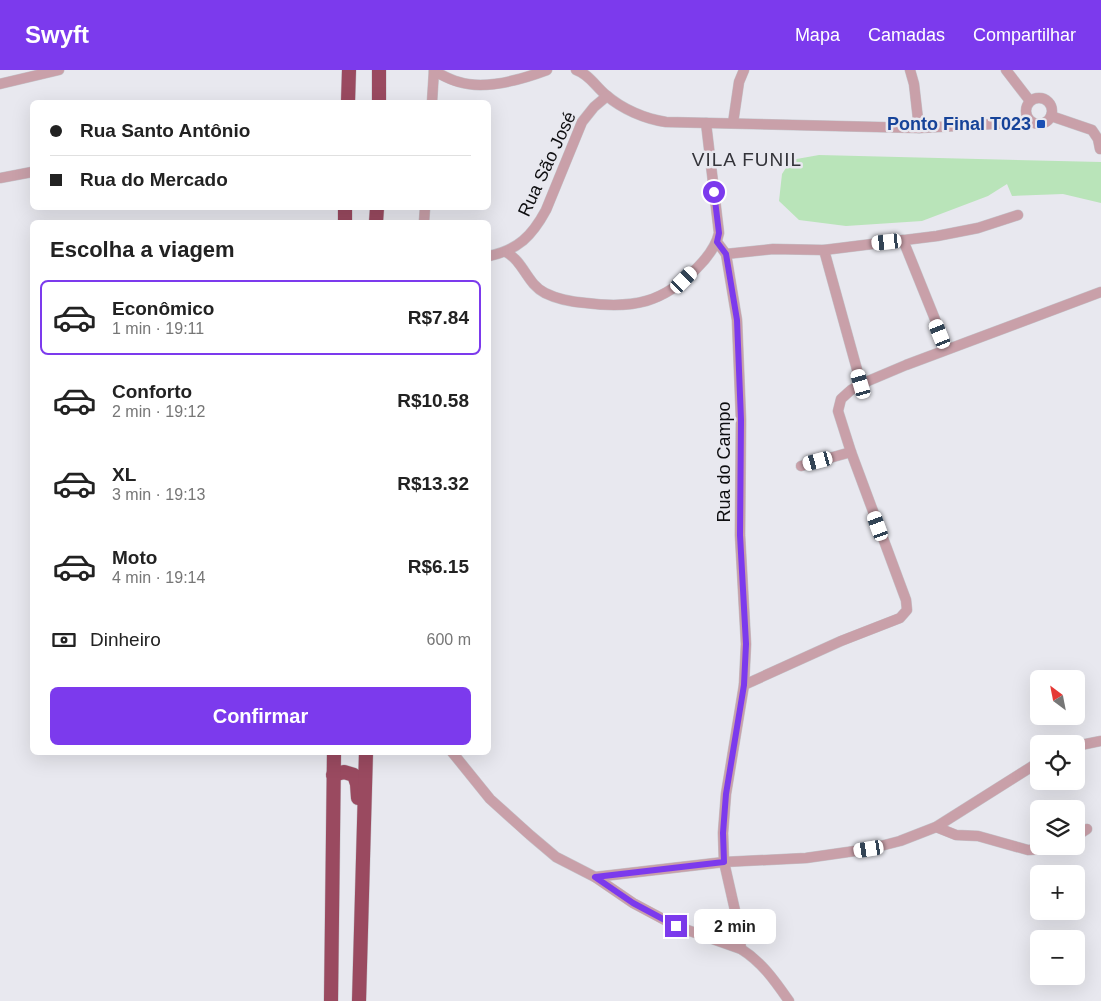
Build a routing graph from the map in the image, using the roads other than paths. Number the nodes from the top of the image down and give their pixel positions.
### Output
1 (59, 70) edge
2 (349, 70) edge
3 (379, 70) edge
4 (548, 70) edge
5 (576, 70) edge
6 (744, 70) edge
7 (910, 70) edge
8 (1006, 70) edge
9 (434, 71) edge
10 (0, 84) edge
11 (607, 96) junction
12 (348, 100) edge
13 (379, 100) edge
14 (432, 100) edge
15 (1028, 104) junction
16 (1052, 116) junction
17 (733, 122) junction
18 (1030, 122) junction
19 (706, 123) junction
20 (1004, 123) junction
21 (919, 128) junction
22 (1097, 130) edge
23 (1100, 149) edge
24 (30, 172) edge
25 (0, 178) edge
26 (1018, 215) dead end
27 (903, 240) junction
28 (717, 242) junction
29 (824, 250) junction
30 (506, 252) junction
31 (726, 254) junction
32 (491, 256) edge
33 (1101, 292) edge
34 (947, 349) junction
35 (861, 384) junction
36 (851, 452) junction
37 (802, 466) dead end
38 (744, 685) junction
39 (1101, 741) edge
40 (1085, 744) edge
41 (334, 755) edge
42 (366, 755) edge
43 (454, 755) edge
44 (1030, 768) edge
45 (333, 775) junction
46 (936, 827) junction
47 (1030, 850) edge
48 (724, 862) junction
49 (595, 877) junction
50 (741, 949) junction
51 (331, 1001) edge
52 (359, 1001) edge
53 (789, 1001) edge

1 - 10 street
2 - 12 highway
3 - 13 highway
4 - 9 street
5 - 11 street
6 - 17 street
7 - 21 street
8 - 15 street
9 - 14 street
11 - 19 street
11 - 30 street, Rua São José
15 - 16 street
15 - 18 street
15 - 20 street
16 - 18 street
16 - 22 street
17 - 19 street
17 - 21 street
18 - 20 street
19 - 28 street
20 - 21 street
22 - 23 street
24 - 25 street
26 - 27 street
27 - 29 street
27 - 34 street
28 - 30 street
28 - 31 street, Rua do Campo
29 - 31 street
29 - 35 street
30 - 32 street, Rua São José
31 - 38 street, Rua do Campo
33 - 34 street
34 - 35 street
35 - 36 street
36 - 37 street
36 - 38 street
38 - 48 street, Rua do Campo
39 - 40 street
41 - 45 highway
42 - 52 highway
43 - 49 street
44 - 46 street
45 - 51 highway
45 - 52 highway
46 - 47 street
46 - 48 street
48 - 49 street
48 - 50 street, Rua do Campo
49 - 50 street
50 - 53 street

